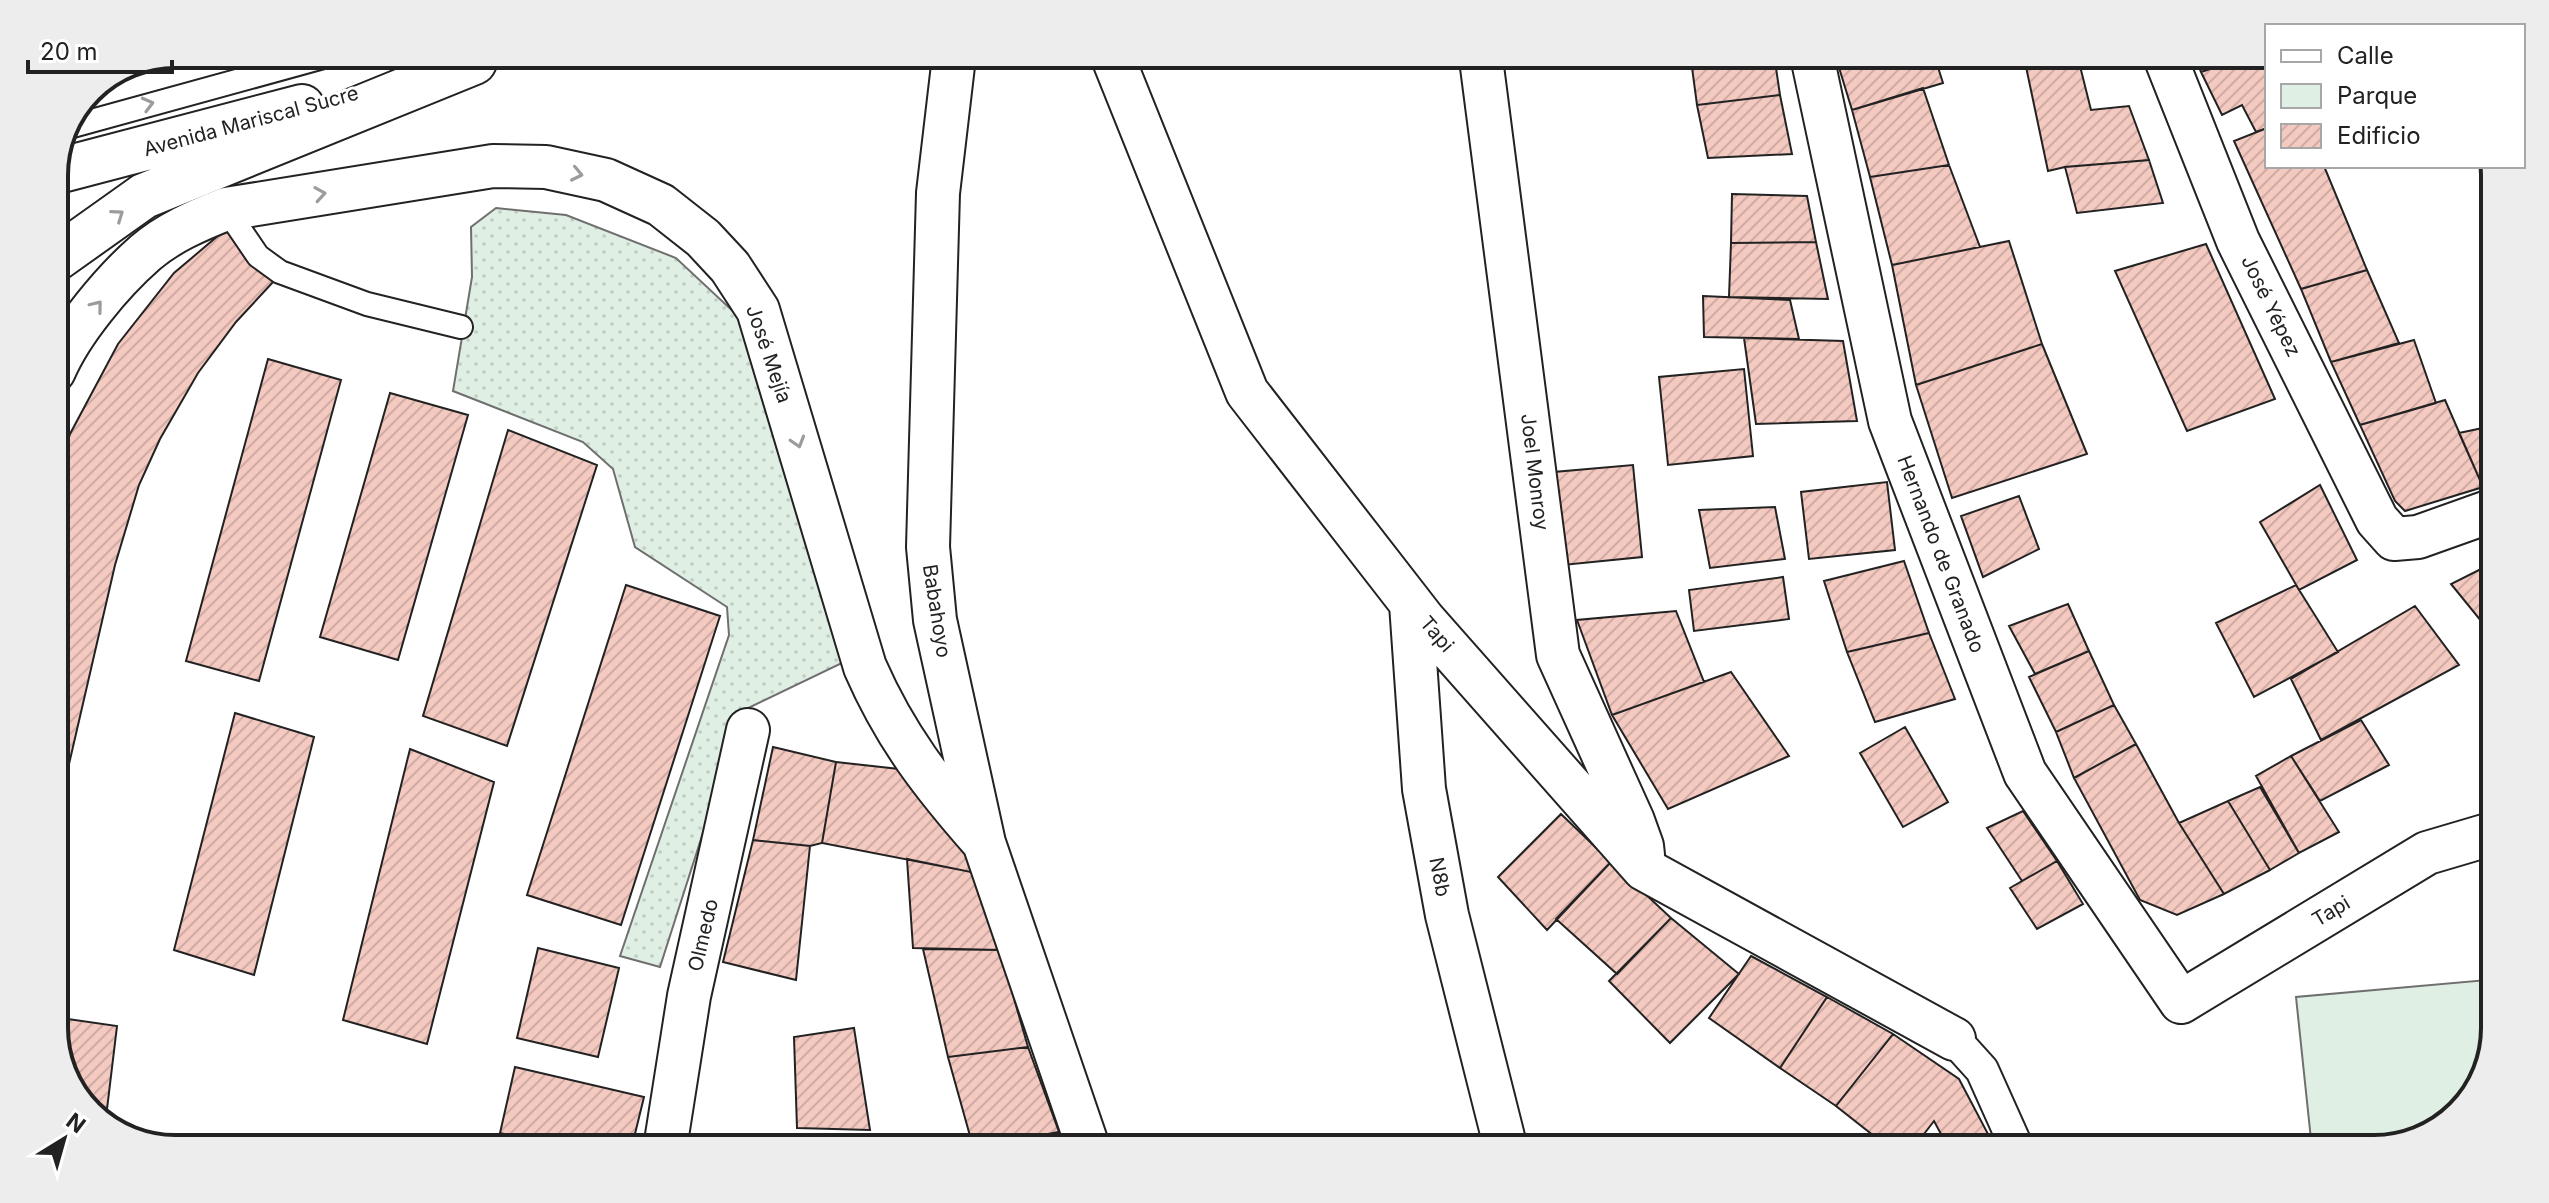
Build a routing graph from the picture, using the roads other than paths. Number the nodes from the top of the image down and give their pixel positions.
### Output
1 (284, 68) edge
2 (450, 68) edge
3 (462, 68) edge
4 (953, 68) edge
5 (1117, 68) edge
6 (1482, 68) edge
7 (1814, 68) edge
8 (2169, 68) edge
9 (82, 124) edge
10 (68, 168) edge
11 (226, 209) junction
12 (68, 250) edge
13 (461, 327) dead end
14 (68, 348) edge
15 (2481, 515) edge
16 (1411, 604) junction
17 (748, 730) dead end
18 (2481, 837) edge
19 (984, 843) junction
20 (1644, 869) junction
21 (2181, 1002) joint
22 (1954, 1039) joint
23 (667, 1135) edge
24 (1084, 1135) edge
25 (1502, 1135) edge
26 (2011, 1135) edge

9 -> 1 lane
2 - 10 main road, Avenida Mariscal Sucre
12 -> 3 main road
4 - 19 street, Babahoyo
5 - 16 street, Tapi
6 - 20 street, Joel Monroy
7 - 21 street, Hernando de Granado
8 - 15 street, José Yépez
11 - 13 lane
14 -> 11 street, José Mejía
11 -> 19 street, José Mejía
16 - 20 street, Tapi
16 - 25 street, N8b
17 - 23 street, Olmedo
18 - 21 street, Tapi
19 - 24 street, Babahoyo
20 - 22 street, Tapi
22 - 26 street

